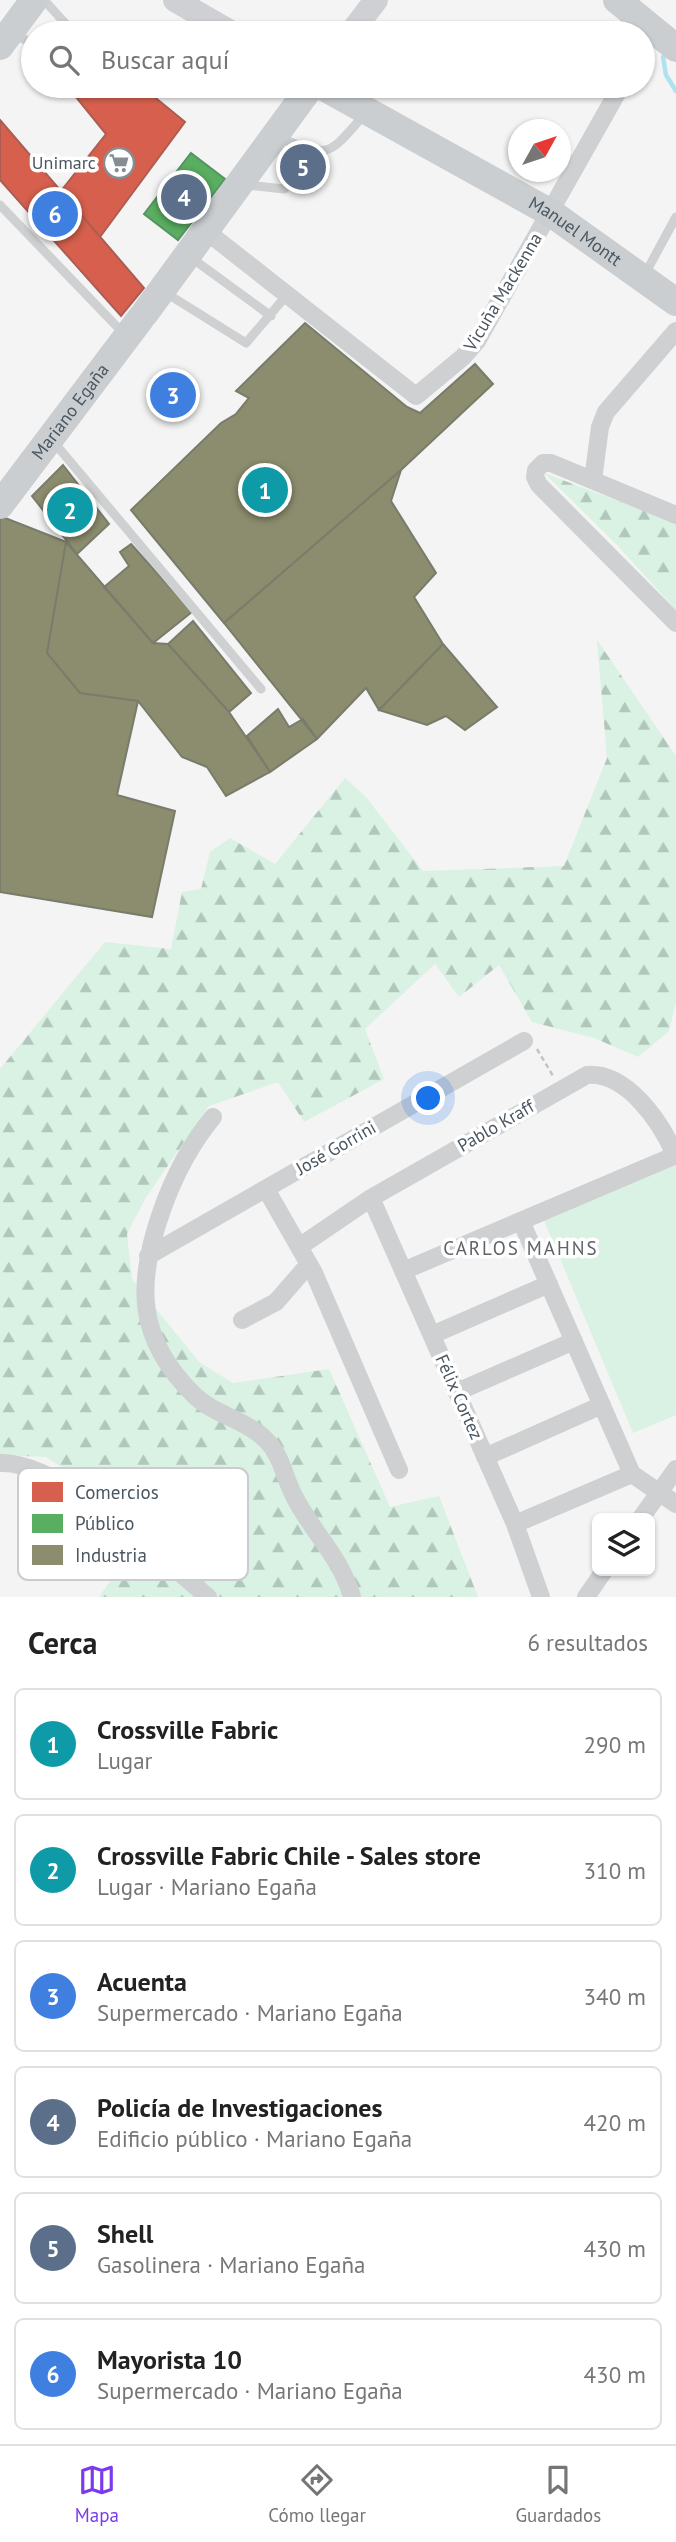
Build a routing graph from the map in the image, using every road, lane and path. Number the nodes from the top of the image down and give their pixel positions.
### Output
1 (34, 0) edge
2 (44, 0) edge
3 (175, 0) edge
4 (376, 0) edge
5 (617, 0) edge
6 (24, 21) edge
7 (63, 21) edge
8 (211, 21) edge
9 (360, 21) edge
10 (639, 21) edge
11 (303, 98) edge
12 (344, 98) edge
13 (614, 98) edge
14 (368, 111) junction
15 (276, 136) junction
16 (320, 153) junction
17 (241, 184) junction
18 (0, 205) edge
19 (551, 212) junction
20 (676, 217) edge
21 (206, 231) junction
22 (188, 255) junction
23 (643, 278) junction
24 (162, 290) junction
25 (286, 296) junction
26 (676, 302) edge
27 (271, 316) junction
28 (137, 323) junction
29 (676, 331) edge
30 (51, 438) junction
31 (593, 480) junction
32 (0, 505) edge
33 (676, 515) edge
34 (676, 623) edge
35 (261, 689) dead end
36 (524, 1041) joint
37 (560, 1088) junction
38 (213, 1117) dead end
39 (676, 1155) edge
40 (266, 1189) junction
41 (371, 1198) junction
42 (521, 1221) junction
43 (299, 1247) junction
44 (148, 1256) junction
45 (309, 1264) junction
46 (403, 1271) junction
47 (549, 1284) junction
48 (242, 1320) dead end
49 (432, 1335) junction
50 (574, 1341) junction
51 (457, 1392) junction
52 (602, 1405) junction
53 (485, 1457) junction
54 (0, 1463) edge
55 (30, 1468) edge
56 (676, 1469) edge
57 (399, 1470) dead end
58 (632, 1474) junction
59 (659, 1493) junction
60 (676, 1504) edge
61 (645, 1513) edge
62 (515, 1524) junction
63 (601, 1576) edge
64 (187, 1580) edge
65 (208, 1597) edge
66 (352, 1597) edge
67 (541, 1597) edge
68 (586, 1597) edge

1 - 6 main road
2 - 7 lane
3 - 8 main road
4 - 9 main road
5 - 10 main road
11 - 15 main road, Mariano Egaña
12 - 14 main road, Manuel Montt
13 - 19 street, Vicuña Mackenna
14 - 16 lane
14 - 19 main road, Manuel Montt
15 - 16 lane
15 - 17 main road, Mariano Egaña
16 - 17 lane
17 - 21 main road, Mariano Egaña
18 - 28 lane
19 - 23 main road, Manuel Montt
19 - 25 street, Vicuña Mackenna
20 - 23 lane
21 - 22 main road, Mariano Egaña
21 - 25 street, Vicuña Mackenna
22 - 24 main road, Mariano Egaña
22 - 27 lane
23 - 26 main road, Manuel Montt
24 - 27 lane
24 - 28 main road, Mariano Egaña
25 - 27 lane
28 - 30 main road, Mariano Egaña
29 - 31 street
30 - 32 main road, Mariano Egaña
30 - 35 lane
31 - 33 street
31 - 34 street
36 - 37 path
36 - 40 street, José Gorrini
37 - 39 street, Pablo Kraff
37 - 41 street, Pablo Kraff
38 - 44 street
39 - 42 street
40 - 43 street
40 - 44 street, José Gorrini
41 - 43 street, Pablo Kraff
41 - 46 street, Félix Cortez
42 - 46 street
42 - 47 street
43 - 45 street
44 - 66 street
45 - 48 street
45 - 57 street
46 - 49 street, Félix Cortez
47 - 49 street
47 - 50 street
49 - 51 street, Félix Cortez
50 - 51 street
50 - 52 street
51 - 53 street, Félix Cortez
52 - 53 street
52 - 58 street
53 - 62 street, Félix Cortez
54 - 55 street
56 - 59 street
58 - 59 street
58 - 62 street
59 - 60 street
59 - 61 street
62 - 67 street, Félix Cortez
63 - 68 street
64 - 65 street

